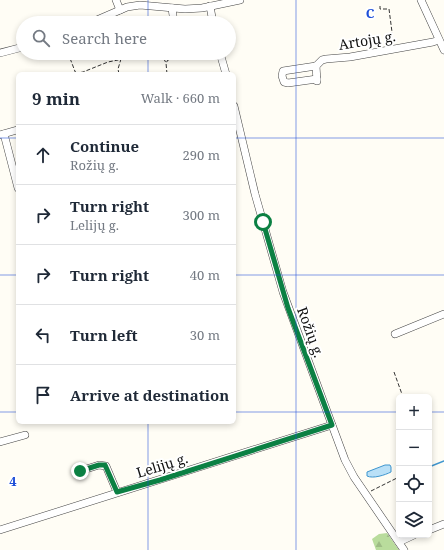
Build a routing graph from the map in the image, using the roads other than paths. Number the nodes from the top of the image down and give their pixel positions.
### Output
1 (116, 0) edge
2 (240, 0) edge
3 (421, 0) edge
4 (210, 6) junction
5 (172, 8) junction
6 (120, 10) junction
7 (106, 16) edge
8 (173, 16) edge
9 (212, 16) edge
10 (439, 40) junction
11 (16, 49) edge
12 (444, 50) edge
13 (0, 53) edge
14 (222, 60) edge
15 (316, 66) junction
16 (225, 72) edge
17 (236, 114) edge
18 (16, 130) edge
19 (2, 134) edge
20 (16, 181) edge
21 (444, 314) edge
22 (395, 334) dead end
23 (332, 425) junction
24 (25, 435) dead end
25 (0, 442) edge
26 (80, 471) dead end
27 (117, 492) junction
28 (444, 524) edge
29 (432, 529) edge
30 (0, 530) edge
31 (408, 538) edge
32 (399, 542) junction
33 (404, 550) edge

1 - 6 street
2 - 4 street
3 - 10 street
4 - 5 street
4 - 9 street
5 - 6 street
5 - 8 street
6 - 7 street
10 - 12 street
10 - 15 street, Artojų g.
11 - 13 street
14 - 16 street
15 - 15 street, Artojų g.
17 - 23 street, Rožių g.
18 - 19 street
19 - 20 street
21 - 22 street
23 - 27 street, Lelijų g.
23 - 32 street, Rožių g.
24 - 25 street
26 - 27 street
27 - 30 street, Lelijų g.
28 - 29 street
31 - 32 street
32 - 33 street, Rožių g.

